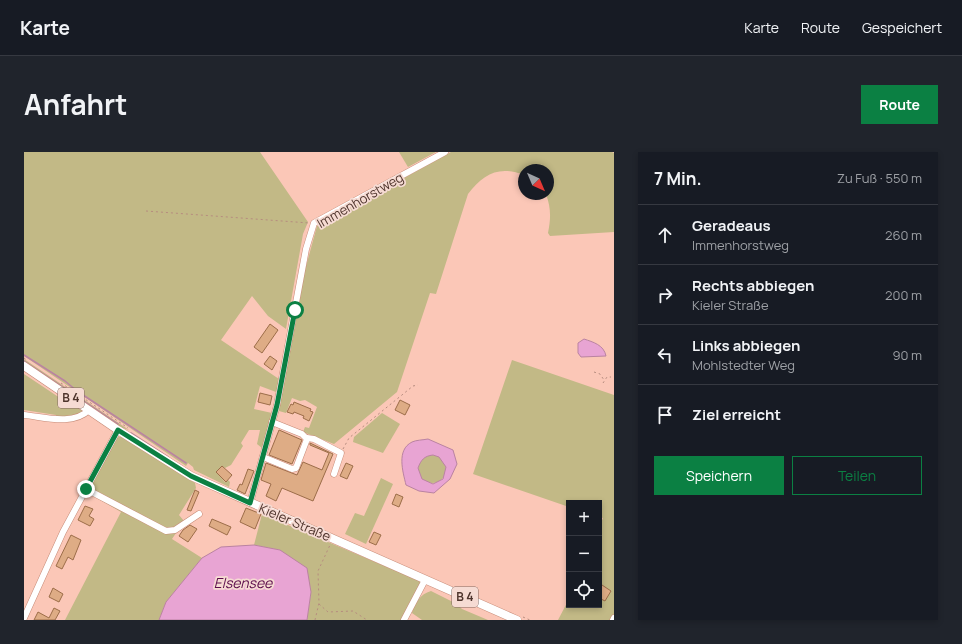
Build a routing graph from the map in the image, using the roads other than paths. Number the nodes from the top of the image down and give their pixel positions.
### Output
1 (445, 152) edge
2 (27, 364) edge
3 (89, 410) junction
4 (24, 415) edge
5 (272, 422) junction
6 (118, 430) junction
7 (307, 438) junction
8 (263, 457) junction
9 (334, 474) dead end
10 (86, 489) junction
11 (250, 503) junction
12 (199, 514) dead end
13 (425, 580) junction
14 (24, 618) edge
15 (404, 620) edge
16 (517, 620) edge

1 - 5 street, Immenhorstweg
2 - 3 main road, Kieler Straße / B 4
3 - 4 street
3 - 6 main road, Kieler Straße / B 4
5 - 7 street
5 - 8 street, Immenhorstweg
6 - 10 street
6 - 11 main road, Kieler Straße / B 4
7 - 8 street
7 - 9 street
8 - 11 street, Immenhorstweg
10 - 12 street
10 - 14 street
11 - 13 main road, Kieler Straße / B 4
13 - 15 street
13 - 16 main road, Kieler Straße / B 4

